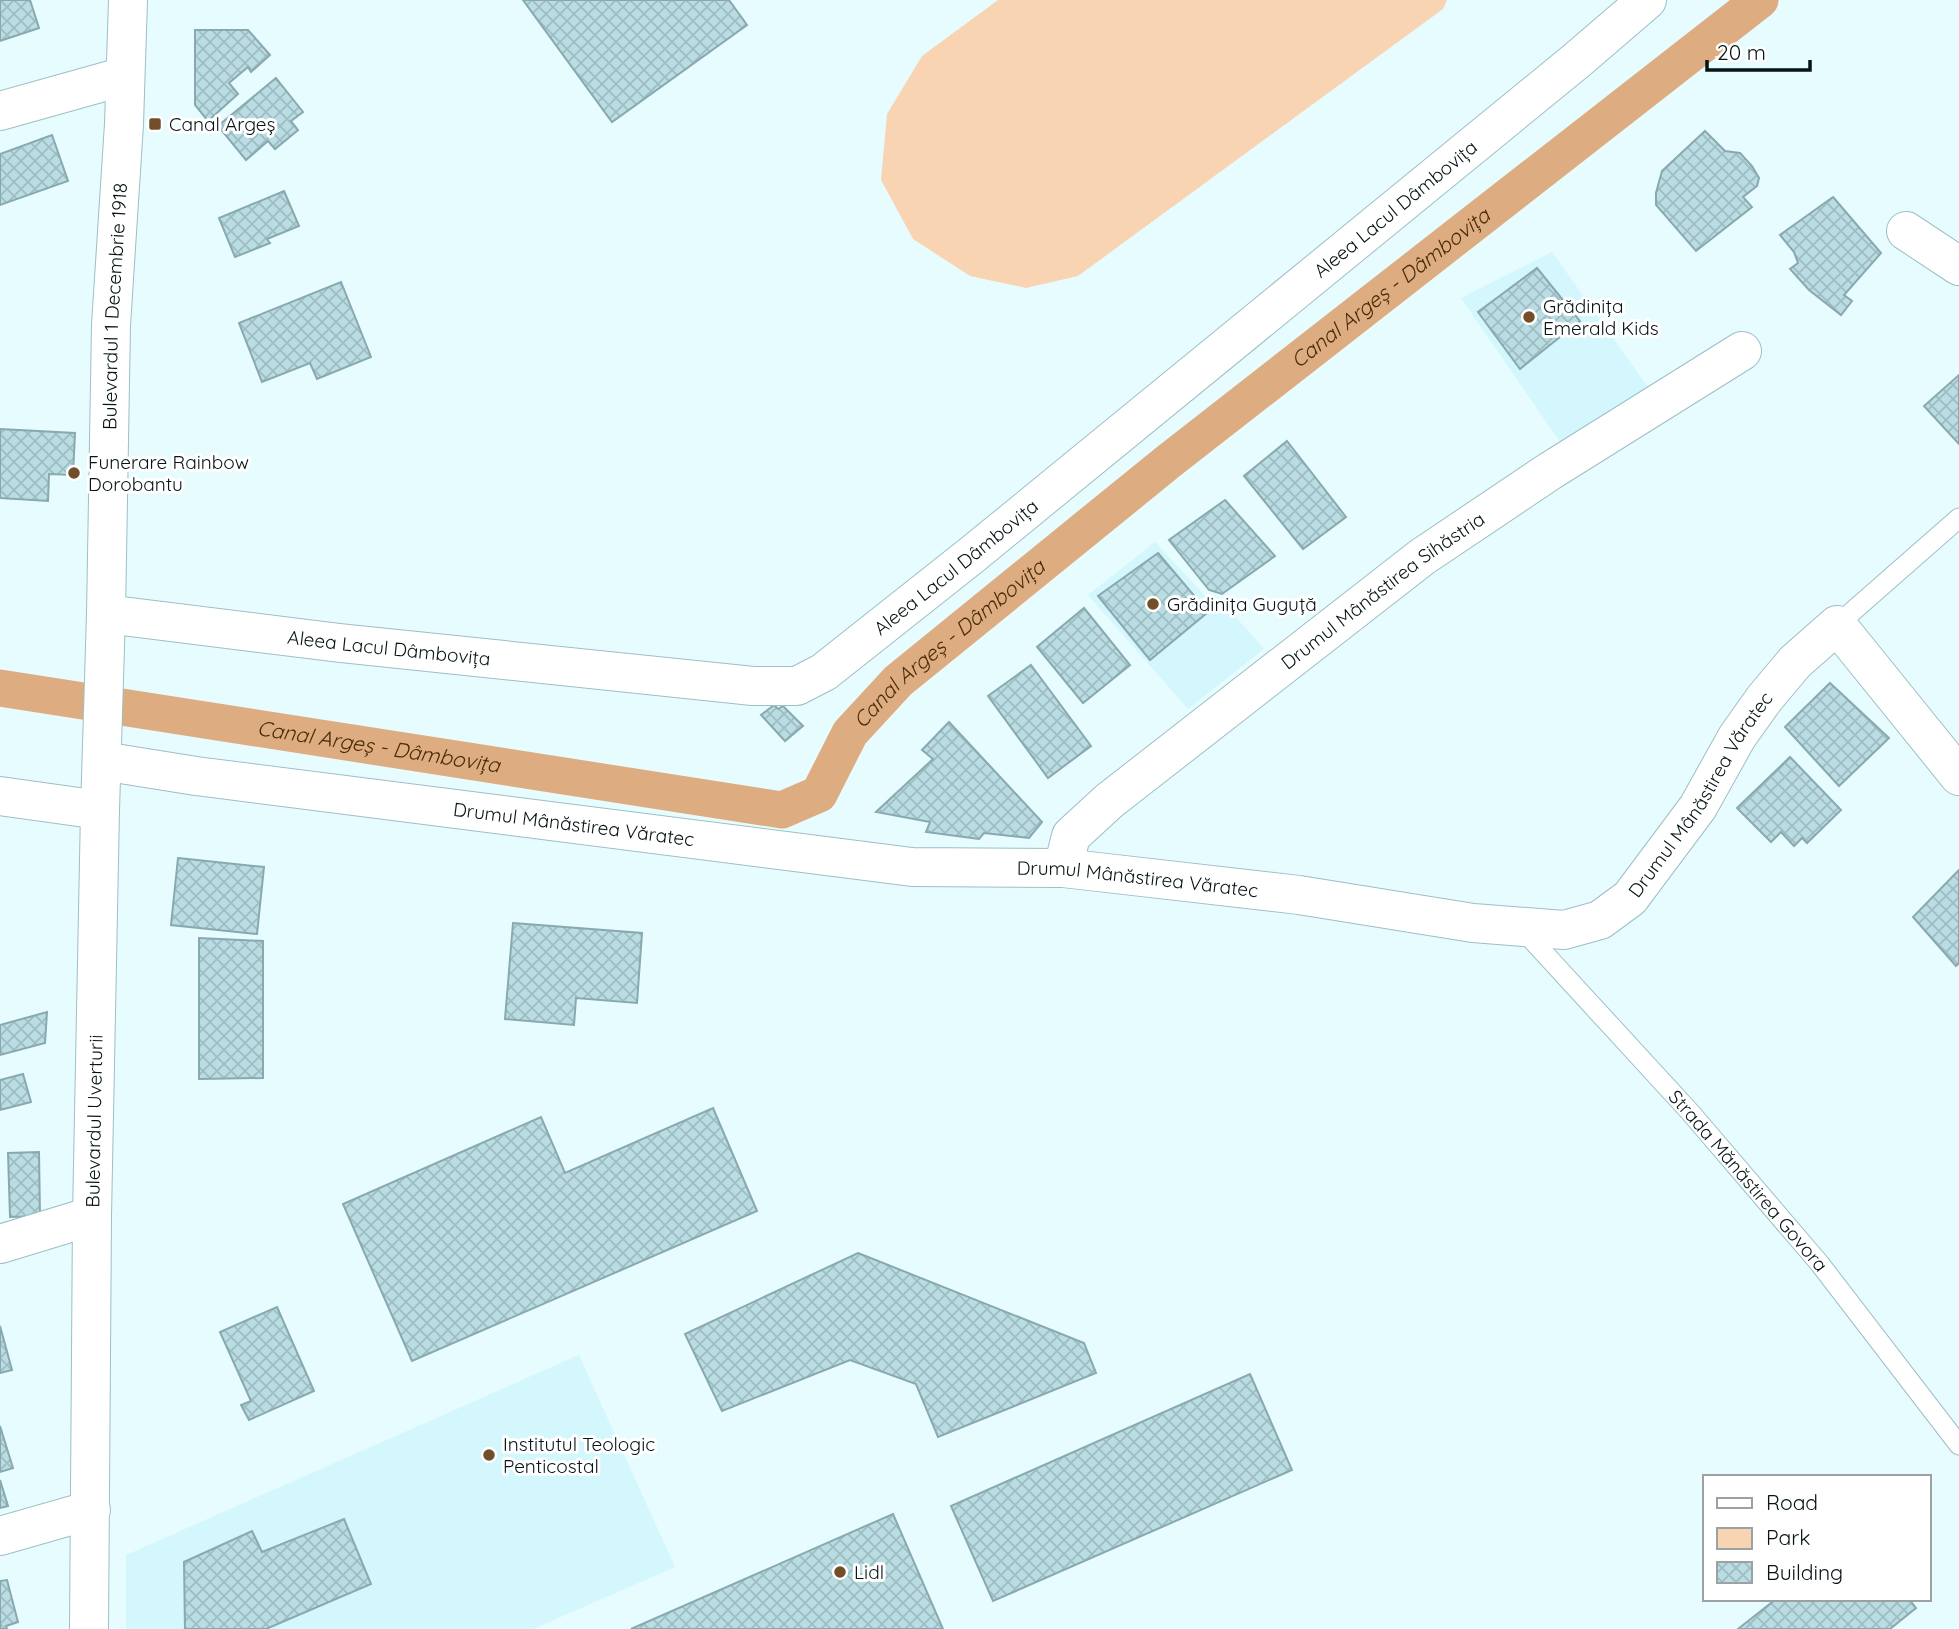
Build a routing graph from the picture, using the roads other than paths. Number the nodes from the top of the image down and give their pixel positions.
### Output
1 (128, 0) edge
2 (1647, 0) edge
3 (125, 76) junction
4 (0, 111) edge
5 (1906, 231) dead end
6 (1959, 266) edge
7 (1742, 351) dead end
8 (1959, 518) edge
9 (106, 614) junction
10 (1837, 625) junction
11 (102, 761) junction
12 (1959, 776) edge
13 (0, 796) edge
14 (100, 810) junction
15 (1063, 869) junction
16 (1521, 928) junction
17 (92, 1216) junction
18 (0, 1244) edge
19 (1959, 1444) edge
20 (91, 1510) junction
21 (0, 1535) edge
22 (89, 1629) edge

1 - 3 street, Bulevardul 1 Decembrie 1918
2 - 9 street, Aleea Lacul Dâmbovița
3 - 4 street
3 - 9 street, Bulevardul 1 Decembrie 1918
5 - 6 street
7 - 15 street, Drumul Mânăstirea Sihăstria
8 - 10 lane
9 - 11 street, Bulevardul Uverturii
10 - 12 street
10 - 16 street, Drumul Mânăstirea Văratec
11 - 14 street, Bulevardul Uverturii
11 - 15 street, Drumul Mânăstirea Văratec
13 - 14 street
14 - 17 street, Bulevardul Uverturii
15 - 16 street, Drumul Mânăstirea Văratec
16 - 19 lane, Strada Mănăstirea Govora
17 - 18 street
17 - 20 street, Bulevardul Uverturii
20 - 21 street
20 - 22 street, Bulevardul Uverturii

